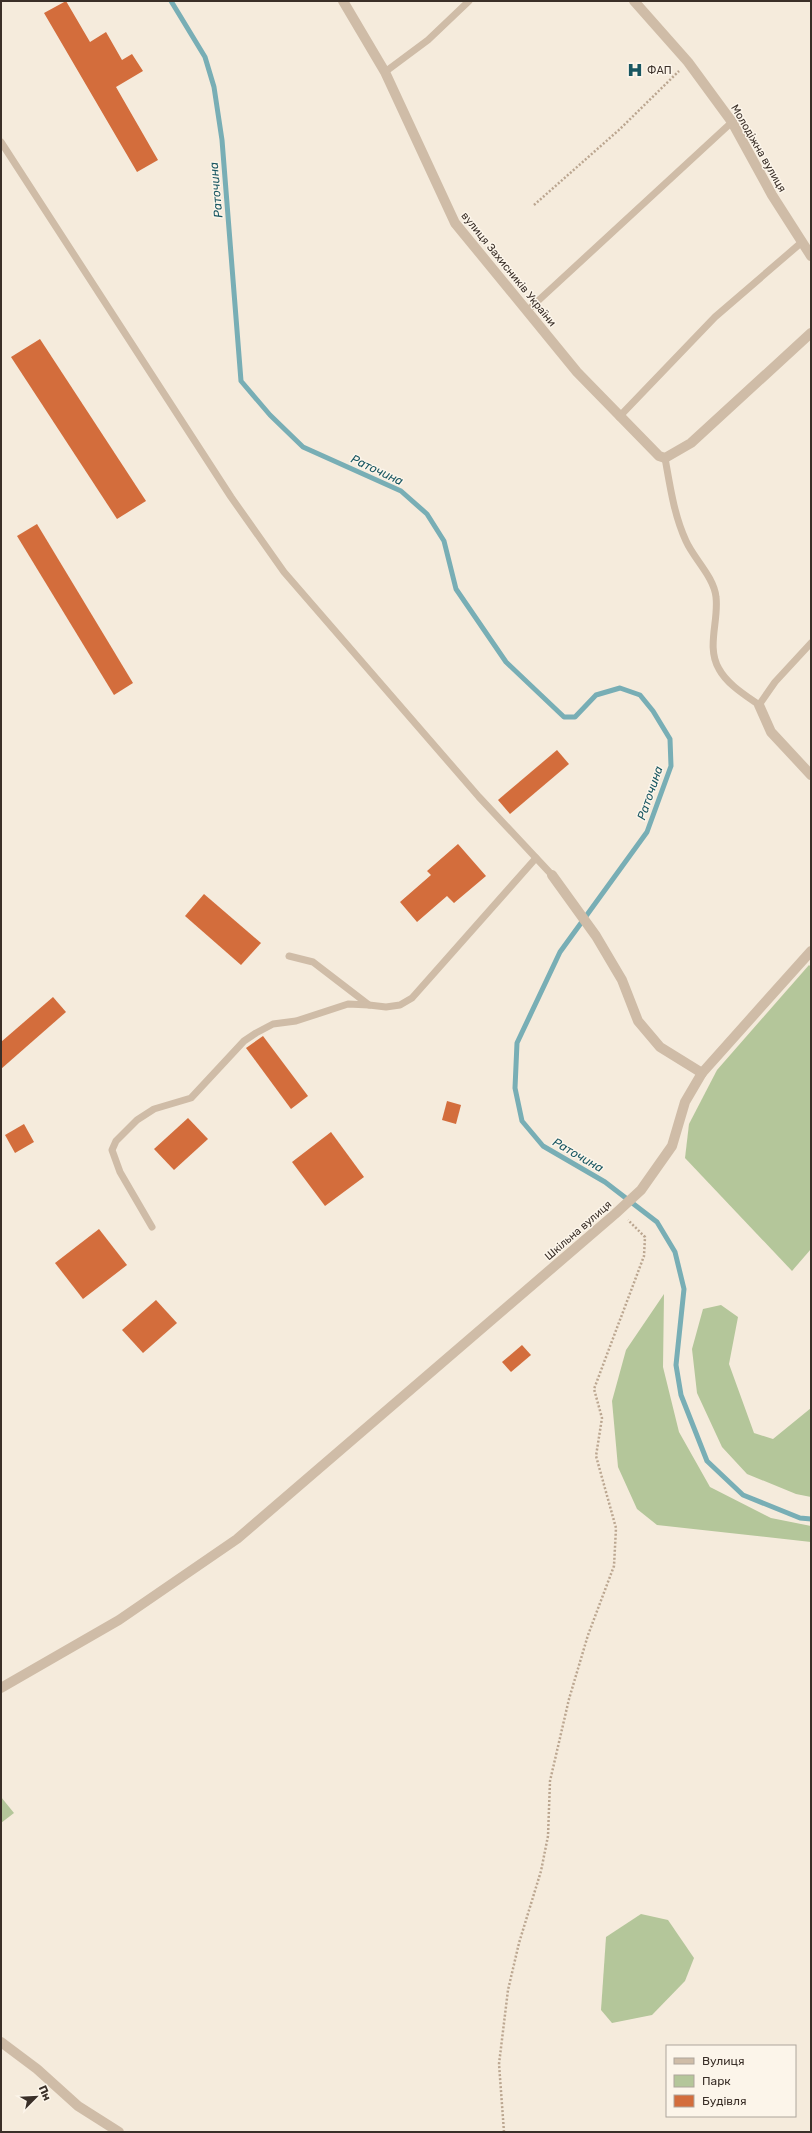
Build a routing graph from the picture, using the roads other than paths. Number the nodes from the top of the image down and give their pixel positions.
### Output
1 (343, 1) edge
2 (469, 1) edge
3 (634, 1) edge
4 (385, 72) junction
5 (732, 122) junction
6 (1, 142) edge
7 (802, 242) junction
8 (811, 256) edge
9 (527, 311) junction
10 (811, 333) edge
11 (619, 417) junction
12 (665, 458) junction
13 (811, 642) edge
14 (759, 705) junction
15 (811, 775) edge
16 (536, 858) junction
17 (552, 875) joint
18 (811, 951) edge
19 (289, 956) dead end
20 (369, 1005) junction
21 (702, 1073) junction
22 (152, 1227) dead end
23 (1, 1688) edge
24 (1, 2042) edge
25 (118, 2132) edge

1 - 4 street, вулиця Захисників України
2 - 4 lane
3 - 5 street, Молодіжна вулиця
4 - 9 street, вулиця Захисників України
5 - 7 street, Молодіжна вулиця
5 - 9 lane
6 - 16 lane
7 - 8 street, Молодіжна вулиця
7 - 11 lane
9 - 11 street, вулиця Захисників України
10 - 12 street
11 - 12 street, вулиця Захисників України
12 - 14 lane
13 - 14 lane
14 - 15 street
16 - 17 lane
16 - 20 lane
17 - 21 street
18 - 21 street, Шкільна вулиця
19 - 20 lane
20 - 22 lane
21 - 23 street, Шкільна вулиця
24 - 25 street

